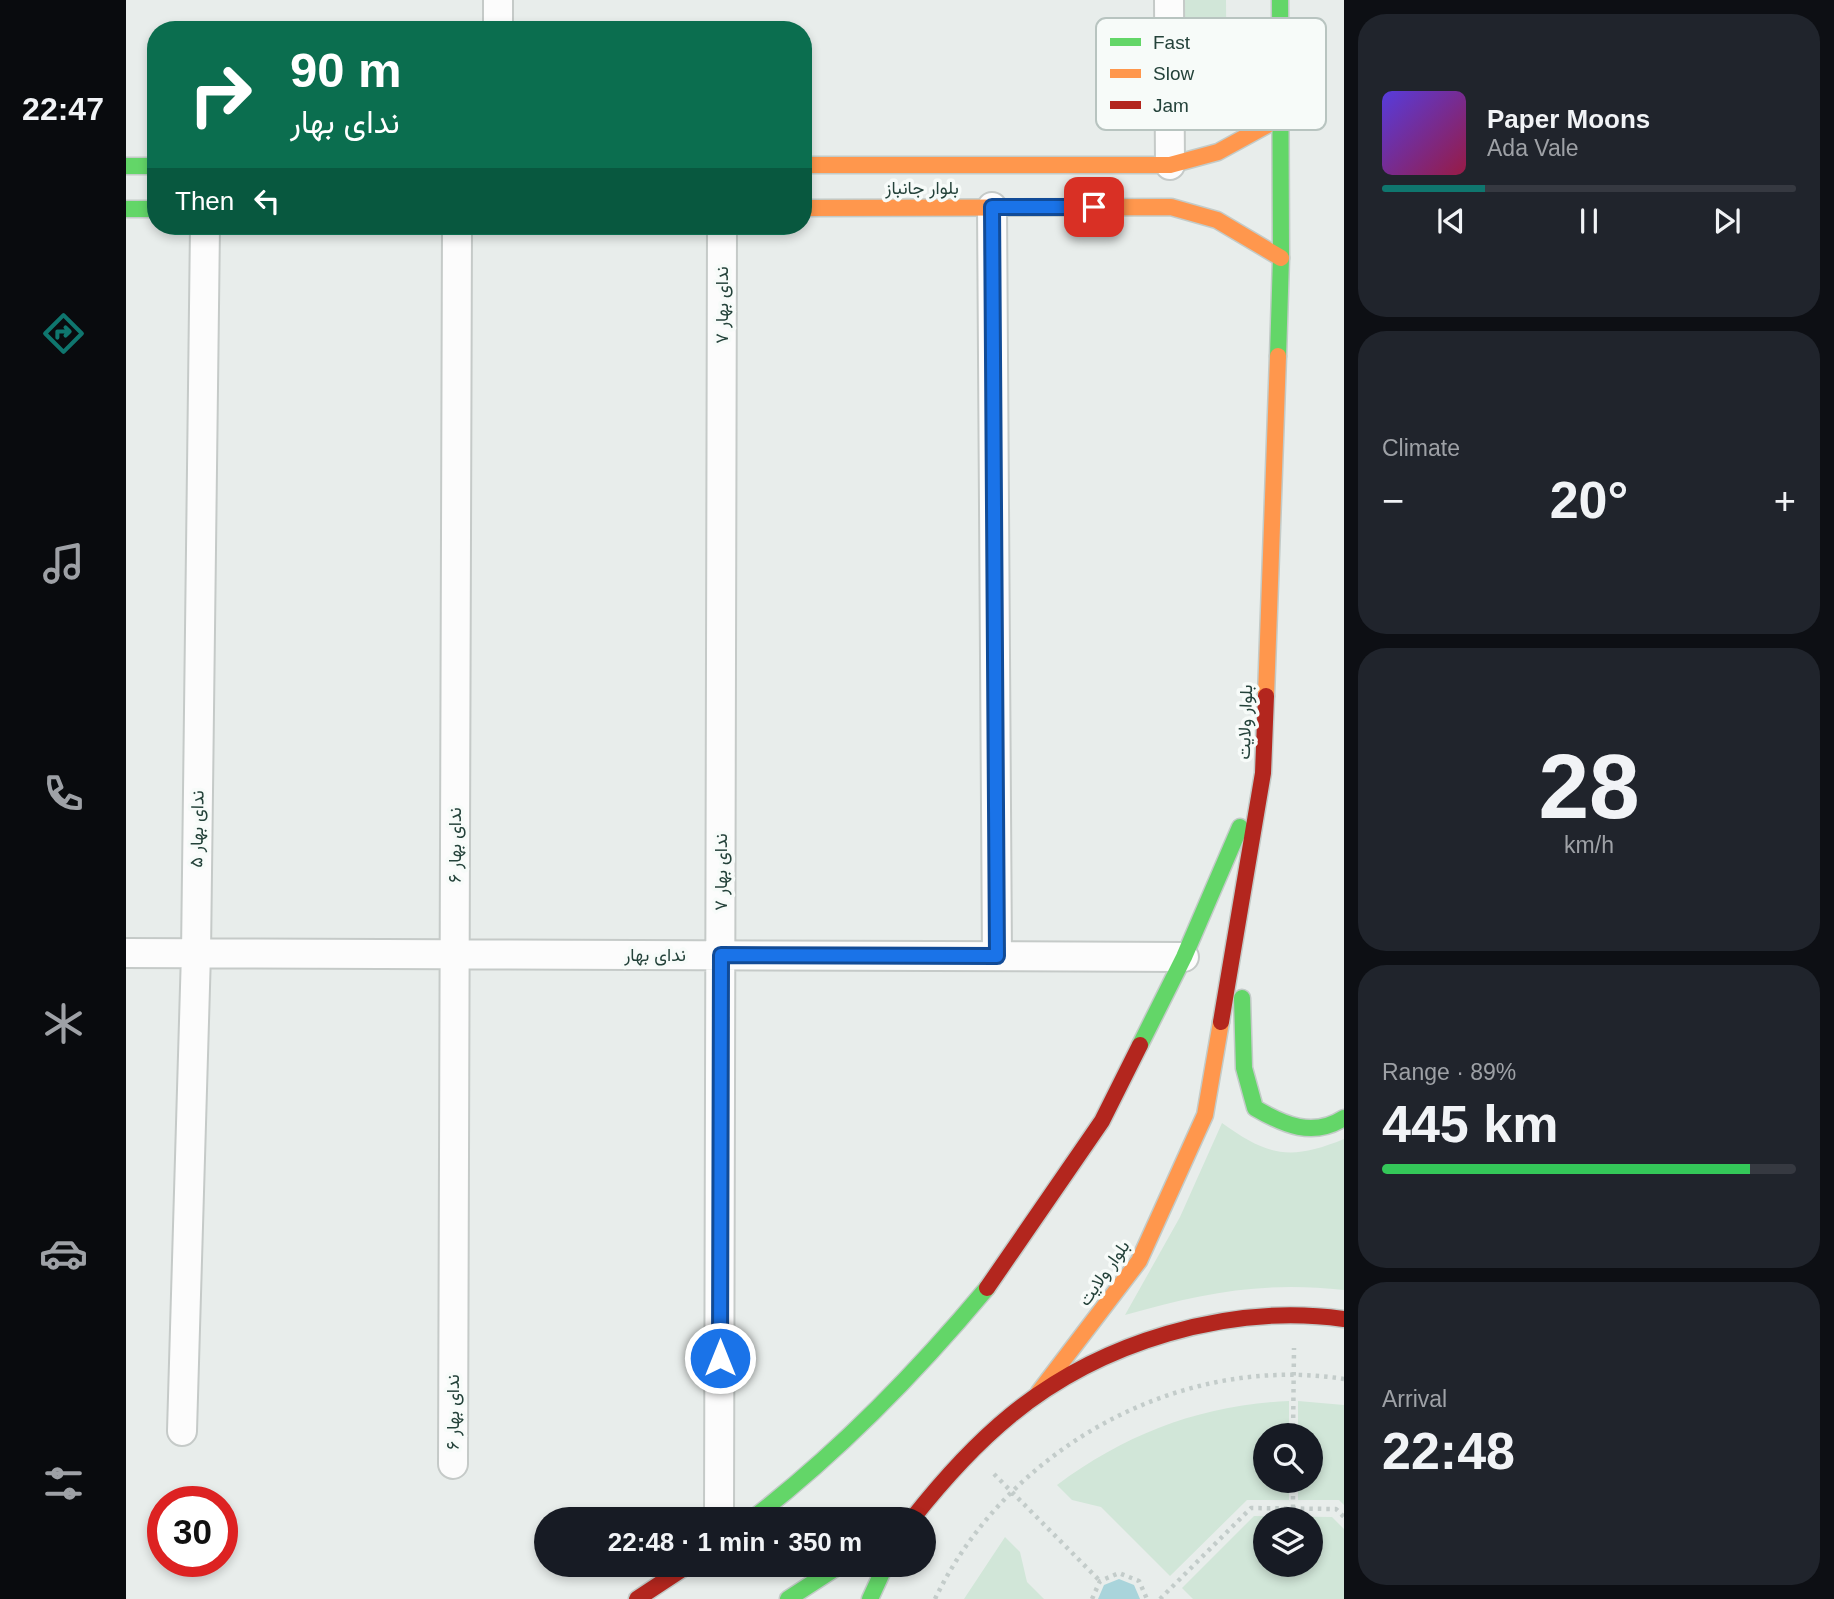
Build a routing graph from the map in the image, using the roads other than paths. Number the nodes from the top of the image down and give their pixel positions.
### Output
1 (498, 0) edge
2 (1169, 0) edge
3 (1280, 0) edge
4 (1169, 18) edge
5 (1280, 18) edge
6 (498, 21) edge
7 (1170, 130) edge
8 (1258, 130) edge
9 (1280, 130) edge
10 (812, 165) edge
11 (1170, 165) junction
12 (126, 166) edge
13 (147, 166) edge
14 (992, 207) junction
15 (1171, 207) junction
16 (812, 208) edge
17 (126, 209) edge
18 (147, 209) edge
19 (205, 235) edge
20 (457, 235) edge
21 (722, 235) edge
22 (1281, 258) junction
23 (1262, 773) junction
24 (1240, 912) junction
25 (126, 953) edge
26 (196, 953) junction
27 (454, 954) junction
28 (721, 955) junction
29 (997, 956) junction
30 (1184, 957) junction
31 (1344, 1118) edge
32 (1344, 1319) edge
33 (1039, 1392) junction
34 (182, 1431) dead end
35 (453, 1464) dead end
36 (719, 1507) edge
37 (768, 1507) edge
38 (922, 1507) edge
39 (670, 1577) edge
40 (822, 1577) edge
41 (880, 1577) edge
42 (637, 1599) edge
43 (788, 1599) edge
44 (870, 1599) edge

1 - 6 street
2 - 4 street
3 - 5 main road, بلوار ولایت
7 - 11 street
8 - 11 main road, بلوار جانباز
9 - 22 main road, بلوار ولایت
10 - 11 main road, بلوار جانباز
11 - 15 main road
12 - 13 main road
14 - 15 main road, بلوار جانباز
14 - 16 main road, بلوار جانباز
14 - 29 street
15 - 22 main road, بلوار جانباز
17 - 18 main road
19 - 26 street, ندای بهار ۵
20 - 27 street, ندای بهار ۶
21 - 28 street, ندای بهار ۷
22 - 23 main road, بلوار ولایت
23 - 24 main road, بلوار ولایت
23 - 30 main road
24 - 31 main road
24 - 33 main road, بلوار ولایت
25 - 26 street, ندای بهار
26 - 27 street, ندای بهار
26 - 34 street, ندای بهار ۵
27 - 28 street, ندای بهار
27 - 35 street, ندای بهار ۶
28 - 29 street, ندای بهار
28 - 36 street, ندای بهار ۷
29 - 30 street, ندای بهار
30 - 37 main road
32 - 33 main road
33 - 38 main road
39 - 42 main road
40 - 43 main road
41 - 44 main road

